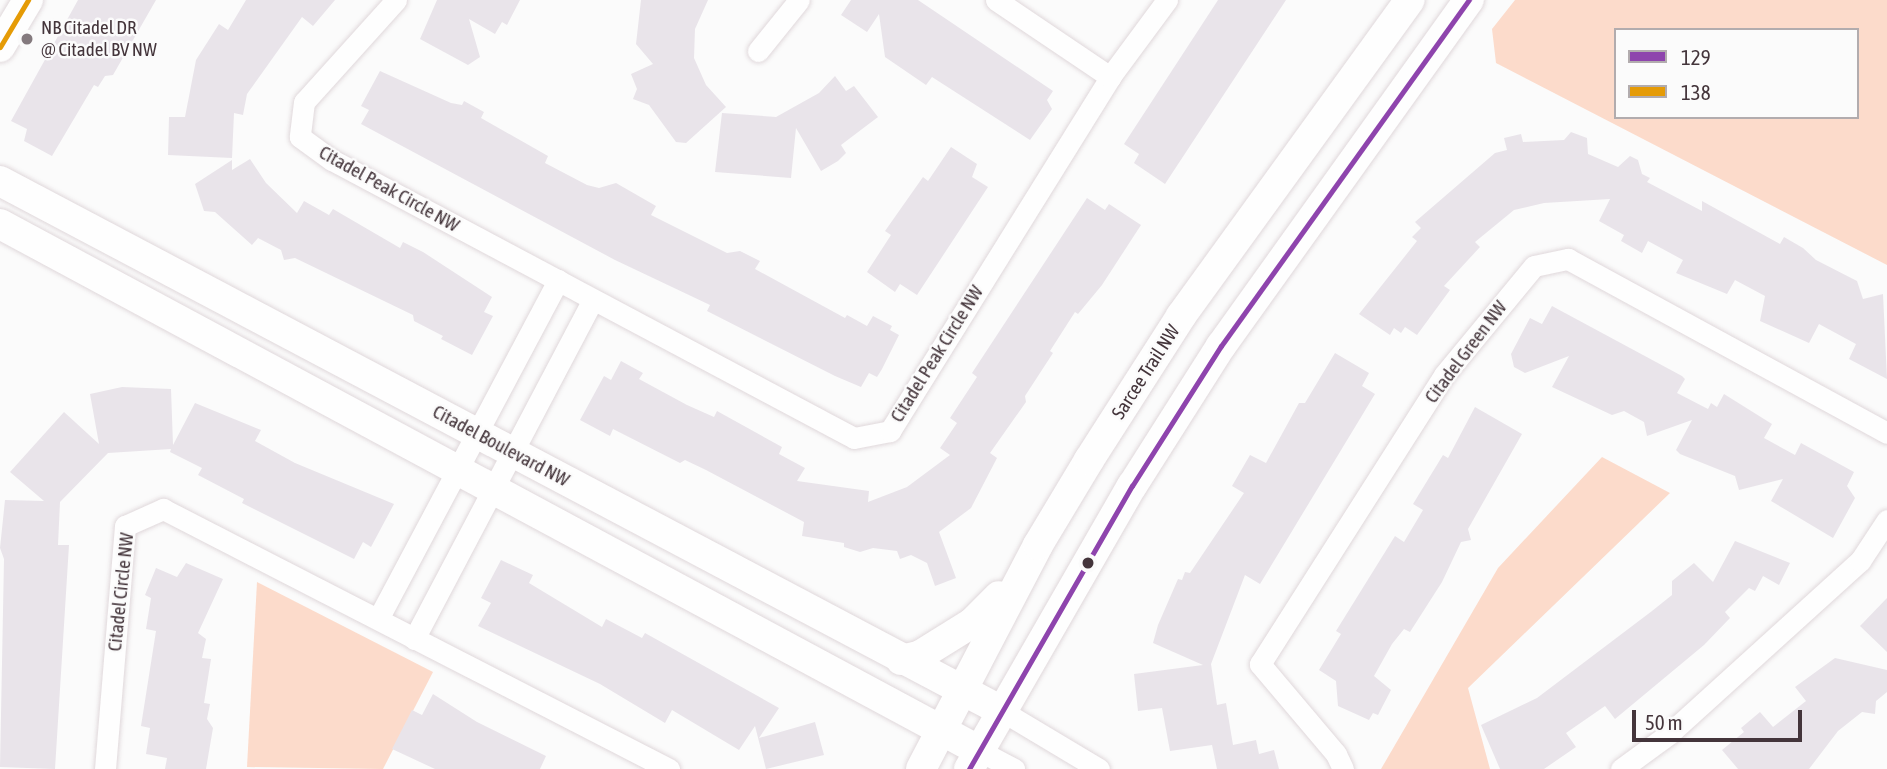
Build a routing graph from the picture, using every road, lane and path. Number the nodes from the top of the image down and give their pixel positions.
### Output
1 (28, 0) edge
2 (396, 0) edge
3 (799, 0) edge
4 (996, 0) edge
5 (1167, 0) edge
6 (1410, 0) edge
7 (1469, 0) edge
8 (0, 47) edge
9 (758, 51) dead end
10 (1110, 77) junction
11 (0, 181) edge
12 (0, 224) edge
13 (558, 280) junction
14 (593, 300) junction
15 (477, 432) junction
16 (1887, 433) edge
17 (512, 452) junction
18 (458, 468) junction
19 (493, 486) junction
20 (1887, 520) edge
21 (1023, 572) junction
22 (378, 620) junction
23 (414, 639) junction
24 (901, 660) junction
25 (959, 689) junction
26 (1002, 711) junction
27 (939, 728) junction
28 (974, 759) edge
29 (105, 769) edge
30 (669, 769) edge
31 (921, 769) edge
32 (1014, 769) edge
33 (1099, 769) edge
34 (1343, 769) edge
35 (1621, 769) edge

1 - 8 street
2 - 13 street, Citadel Peak Circle NW
3 - 9 street
4 - 10 street
5 - 10 street, Citadel Peak Circle NW
6 - 21 street, Sarcee Trail NW
7 - 26 street
10 - 14 street, Citadel Peak Circle NW
11 - 15 street, Citadel Boulevard NW
12 - 18 street, Citadel Boulevard NW
13 - 14 street, Citadel Peak Circle NW
13 - 15 street
14 - 17 street
15 - 17 street, Citadel Boulevard NW
15 - 18 street
16 - 34 street, Citadel Green NW
17 - 19 street
17 - 24 street, Citadel Boulevard NW
18 - 19 street, Citadel Boulevard NW
18 - 22 street
19 - 23 street
19 - 27 street, Citadel Boulevard NW
20 - 35 street
21 - 24 street
21 - 25 street, Sarcee Trail NW
22 - 23 street, Citadel Circle NW
22 - 29 street, Citadel Circle NW
23 - 30 street, Citadel Circle NW
24 - 25 street, Citadel Boulevard NW
25 - 26 street, Citadel Boulevard NW
25 - 27 street, Sarcee Trail NW
26 - 28 street
26 - 33 street
27 - 28 street, Citadel Boulevard NW
27 - 31 street, Sarcee Trail NW
28 - 32 street

